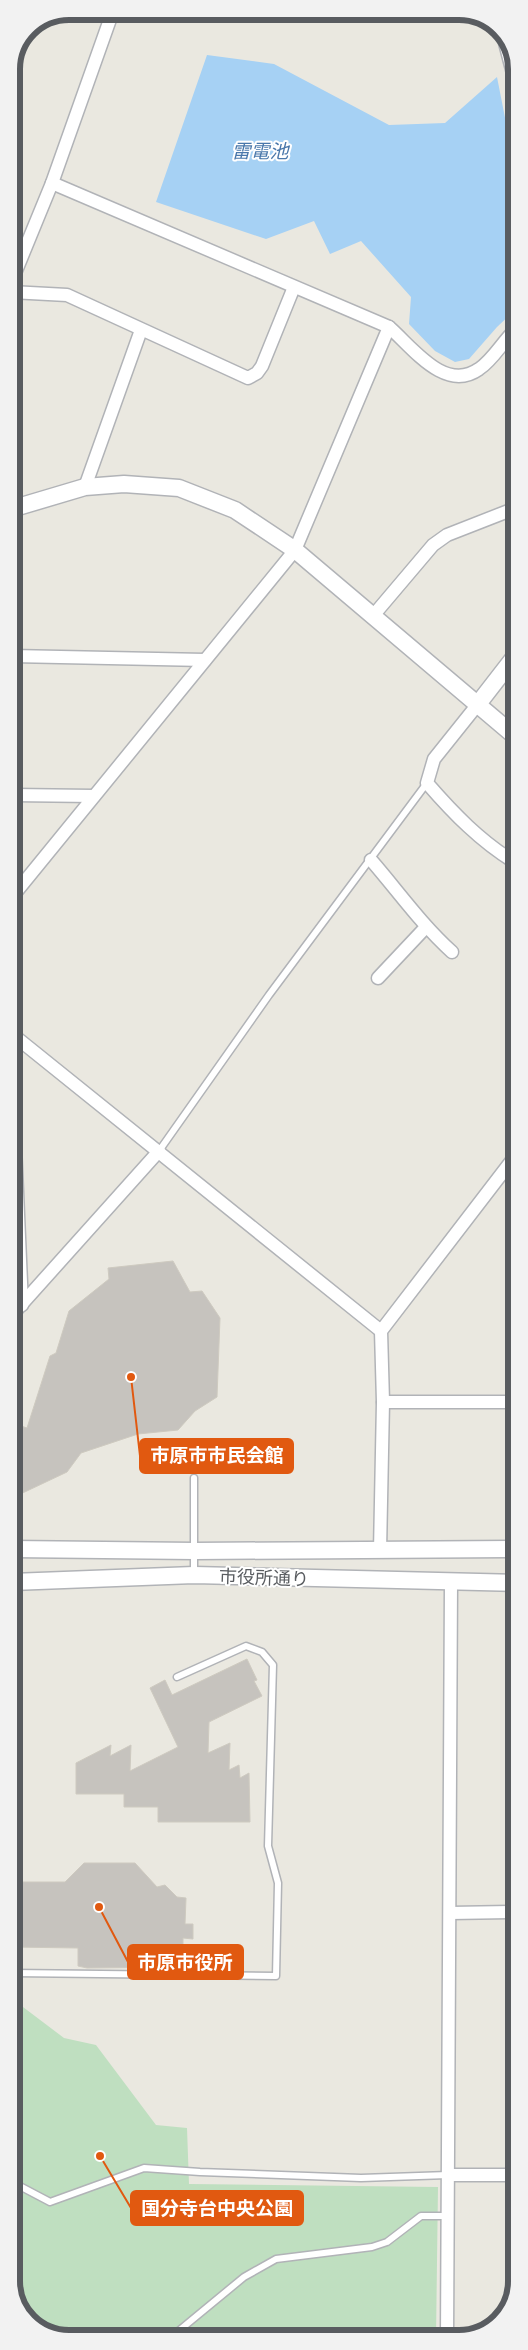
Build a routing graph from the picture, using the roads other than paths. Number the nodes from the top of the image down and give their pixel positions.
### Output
1 (110, 20) edge
2 (52, 183) junction
3 (20, 262) edge
4 (294, 287) junction
5 (20, 292) edge
6 (389, 327) junction
7 (141, 330) junction
8 (508, 338) edge
9 (85, 487) junction
10 (20, 507) edge
11 (508, 511) edge
12 (295, 550) junction
13 (372, 617) junction
14 (20, 656) edge
15 (205, 660) junction
16 (508, 665) edge
17 (478, 704) junction
18 (508, 730) edge
19 (427, 783) junction
20 (20, 795) edge
21 (94, 796) junction
22 (502, 855) junction
23 (508, 855) edge
24 (508, 858) edge
25 (371, 860) junction
26 (20, 887) edge
27 (426, 927) junction
28 (452, 952) dead end
29 (378, 978) dead end
30 (20, 1040) edge
31 (159, 1151) junction
32 (508, 1165) edge
33 (20, 1305) edge
34 (381, 1331) junction
35 (383, 1402) junction
36 (508, 1402) edge
37 (194, 1478) dead end
38 (20, 1549) edge
39 (508, 1549) edge
40 (194, 1551) junction
41 (380, 1551) junction
42 (194, 1575) junction
43 (20, 1582) edge
44 (451, 1583) junction
45 (508, 1584) edge
46 (177, 1677) dead end
47 (508, 1912) edge
48 (450, 1913) junction
49 (20, 1973) edge
50 (449, 2175) junction
51 (508, 2175) edge
52 (20, 2186) edge
53 (449, 2216) junction
54 (180, 2330) edge
55 (447, 2330) edge

1 - 2 street
2 - 3 street
2 - 4 street
4 - 6 street
4 - 7 street
5 - 7 street
6 - 8 street
6 - 12 street
7 - 9 street
9 - 10 street
9 - 12 street
11 - 13 street
12 - 13 street
12 - 15 street
13 - 17 street
14 - 15 street
15 - 21 street
16 - 17 street
17 - 18 street
17 - 19 street
19 - 22 street
19 - 25 lane
20 - 21 street
21 - 26 street
22 - 23 street
22 - 24 street
25 - 27 street
25 - 31 lane
27 - 28 street
27 - 29 street
30 - 31 street
31 - 33 street
31 - 34 street
32 - 34 street
34 - 35 street
35 - 36 street
35 - 41 street
37 - 40 lane
38 - 40 street, 市役所通り
39 - 41 street, 市役所通り
40 - 41 street, 市役所通り
40 - 42 lane
42 - 43 street, 市役所通り
42 - 44 street, 市役所通り
44 - 45 street, 市役所通り
44 - 48 street
46 - 49 lane
47 - 48 street
48 - 50 street
50 - 51 street
50 - 52 lane
50 - 53 street
53 - 54 lane
53 - 55 street

